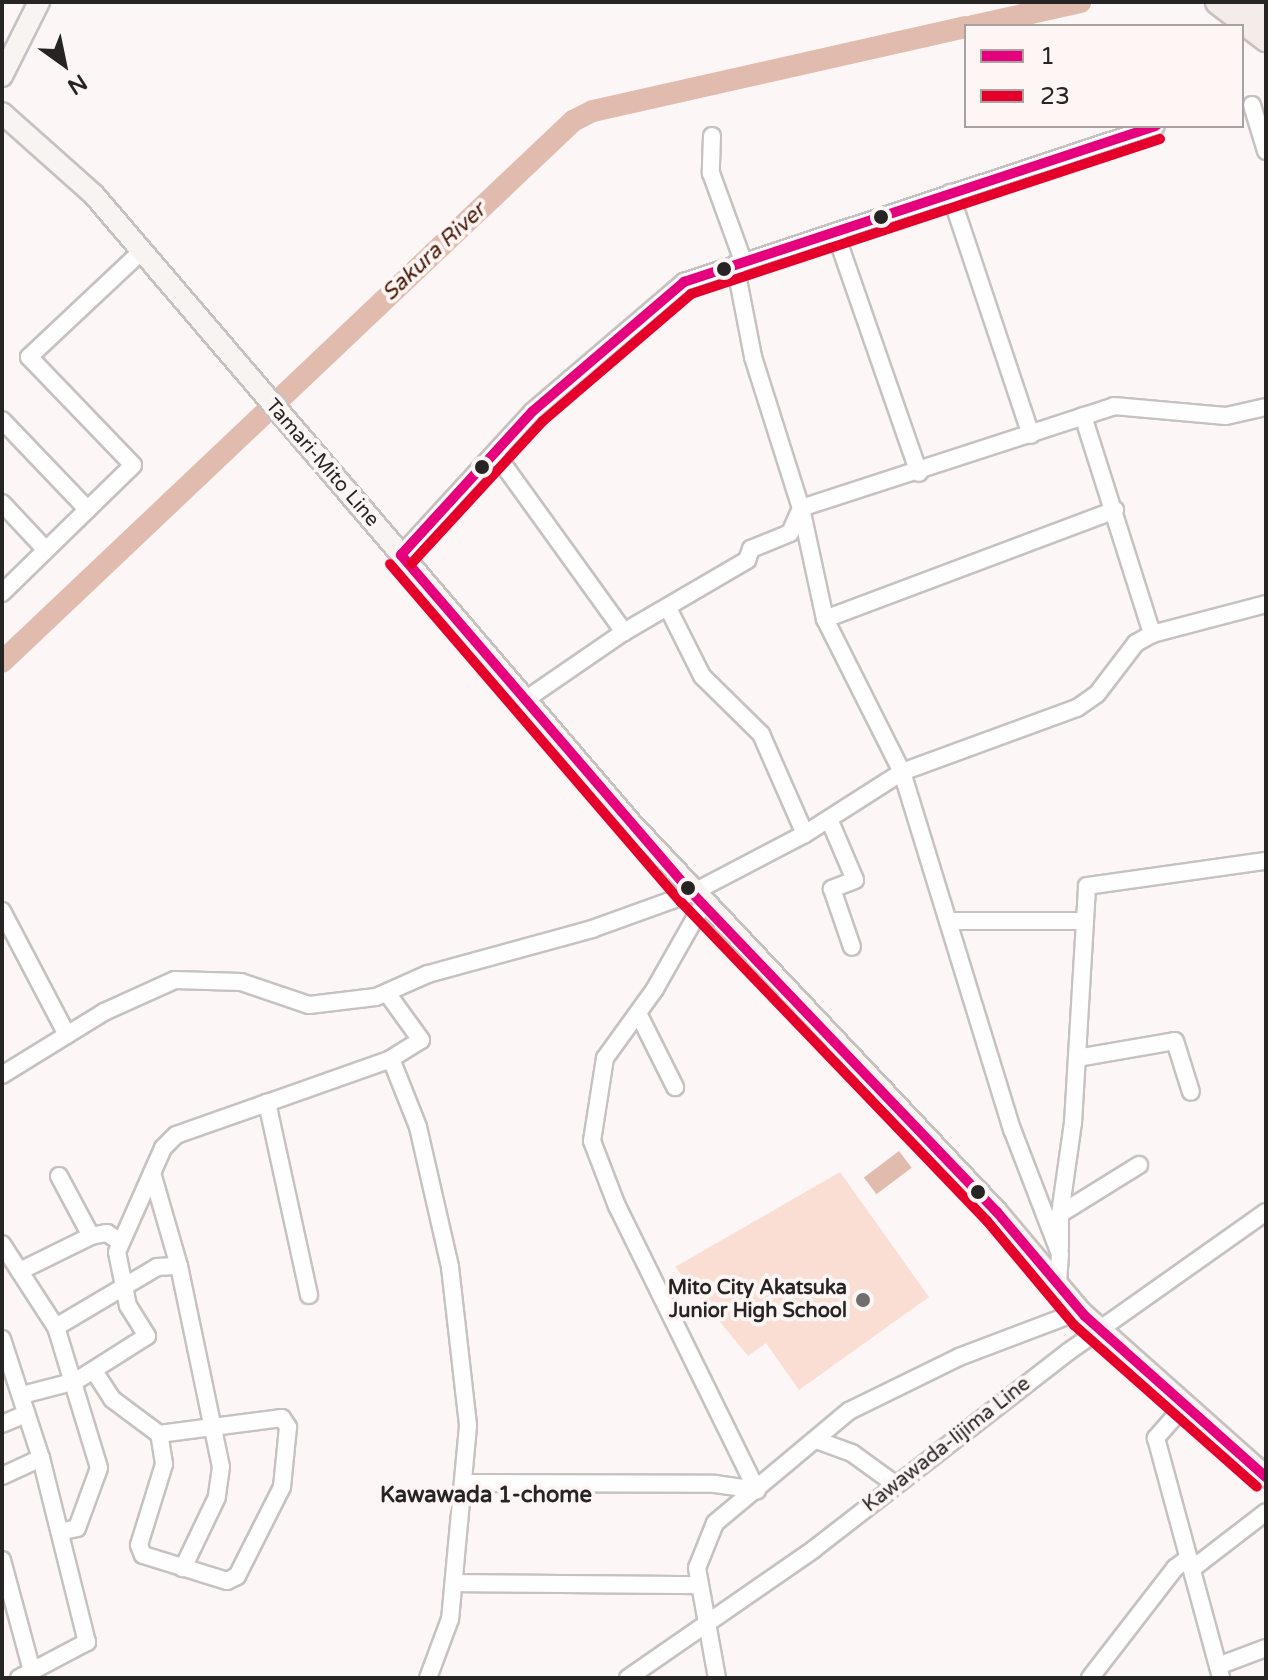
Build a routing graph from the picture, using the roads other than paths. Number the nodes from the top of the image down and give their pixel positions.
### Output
1 (39, 2) edge
2 (1218, 2) edge
3 (1246, 2) edge
4 (1266, 18) edge
5 (1266, 39) edge
6 (2, 76) edge
7 (1253, 105) edge
8 (2, 113) edge
9 (1150, 128) edge
10 (712, 136) dead end
11 (1266, 151) edge
12 (950, 193) junction
13 (835, 232) junction
14 (142, 251) junction
15 (739, 263) junction
16 (1266, 407) edge
17 (1083, 416) junction
18 (2, 420) edge
19 (1031, 435) junction
20 (495, 453) junction
21 (919, 473) junction
22 (2, 503) edge
23 (801, 508) junction
24 (88, 510) junction
25 (1115, 510) junction
26 (46, 550) junction
27 (401, 555) junction
28 (2, 593) edge
29 (1266, 604) edge
30 (668, 608) junction
31 (825, 619) junction
32 (624, 632) junction
33 (1152, 634) junction
34 (525, 700) junction
35 (902, 772) junction
36 (829, 819) junction
37 (805, 834) junction
38 (1266, 861) edge
39 (698, 898) junction
40 (2, 911) edge
41 (948, 921) junction
42 (1085, 921) junction
43 (852, 947) dead end
44 (387, 993) junction
45 (638, 1013) junction
46 (67, 1035) junction
47 (1077, 1058) junction
48 (391, 1059) junction
49 (2, 1075) edge
50 (675, 1087) dead end
51 (1191, 1092) dead end
52 (267, 1103) junction
53 (1139, 1165) dead end
54 (152, 1173) junction
55 (59, 1176) dead end
56 (1266, 1212) edge
57 (1060, 1214) junction
58 (91, 1236) junction
59 (119, 1241) junction
60 (2, 1244) edge
61 (1060, 1254) junction
62 (179, 1266) junction
63 (22, 1270) junction
64 (124, 1285) junction
65 (1058, 1285) junction
66 (309, 1295) dead end
67 (1080, 1311) junction
68 (56, 1327) junction
69 (1098, 1330) junction
70 (2, 1339) edge
71 (94, 1371) junction
72 (76, 1381) junction
73 (22, 1395) junction
74 (1184, 1406) junction
75 (26, 1414) junction
76 (2, 1424) edge
77 (214, 1425) junction
78 (159, 1434) junction
79 (819, 1441) junction
80 (41, 1458) junction
81 (2, 1476) edge
82 (1266, 1477) edge
83 (467, 1483) junction
84 (896, 1485) junction
85 (757, 1490) junction
86 (1266, 1512) edge
87 (59, 1532) junction
88 (2, 1560) edge
89 (1190, 1563) junction
90 (183, 1568) junction
91 (455, 1583) junction
92 (699, 1585) junction
93 (710, 1624) junction
94 (1266, 1648) edge
95 (1220, 1672) edge
96 (26, 1675) edge
97 (428, 1678) edge
98 (628, 1678) edge
99 (717, 1678) edge
100 (1090, 1678) edge

1 - 6 main road
2 - 5 highway
3 - 4 highway
7 - 11 street
8 - 14 main road, Tamari-Mito Line
9 - 12 street
10 - 15 street
12 - 13 street
12 - 19 street
13 - 15 street
13 - 21 street
14 - 24 street
14 - 27 main road, Tamari-Mito Line
15 - 20 street
15 - 23 street
16 - 17 street
17 - 19 street
17 - 25 street
18 - 24 street
19 - 21 street
20 - 27 street
20 - 32 street
21 - 23 street
22 - 26 street
23 - 30 street
23 - 31 street
24 - 26 street
25 - 31 street
25 - 33 street
26 - 28 street
27 - 34 main road, Tamari-Mito Line
29 - 33 street
30 - 32 street
30 - 37 street
31 - 35 street
32 - 34 street
33 - 35 street
34 - 39 main road, Tamari-Mito Line
35 - 36 street
35 - 41 street
36 - 37 street
36 - 43 street
37 - 39 street
38 - 42 street
39 - 44 street
39 - 45 street
39 - 65 main road, Tamari-Mito Line
40 - 46 street
41 - 42 street
41 - 61 street
42 - 47 street
44 - 46 street
44 - 48 street
45 - 50 street
45 - 85 street
46 - 49 street
47 - 51 street
47 - 57 street
48 - 52 street
48 - 83 street
52 - 54 street
52 - 66 street
53 - 57 street
54 - 59 street
54 - 62 street
55 - 58 street
56 - 69 street, Kawawada-Iijima Line
57 - 61 street
58 - 59 street
58 - 63 street
59 - 64 street
60 - 63 street
61 - 65 street
62 - 64 street
62 - 77 street
63 - 68 street
64 - 68 street
64 - 71 street
65 - 67 main road, Tamari-Mito Line
67 - 69 main road, Tamari-Mito Line
67 - 79 street
68 - 72 street
69 - 74 main road, Tamari-Mito Line
69 - 84 street, Kawawada-Iijima Line
70 - 73 street
71 - 72 street
71 - 78 street
72 - 73 street
72 - 87 street
73 - 75 street
74 - 82 main road, Tamari-Mito Line
74 - 89 street
75 - 76 street
75 - 80 street
77 - 78 street
77 - 90 street
77 - 90 street
78 - 90 street
79 - 84 street
79 - 85 street
80 - 81 street
80 - 87 street
83 - 85 street
83 - 91 street
84 - 93 street, Kawawada-Iijima Line
85 - 92 street
86 - 89 street
87 - 96 street
88 - 96 street
89 - 95 street
89 - 100 street
91 - 92 street
91 - 97 street
92 - 93 street
93 - 98 street, Kawawada-Iijima Line
93 - 99 street
94 - 95 street

